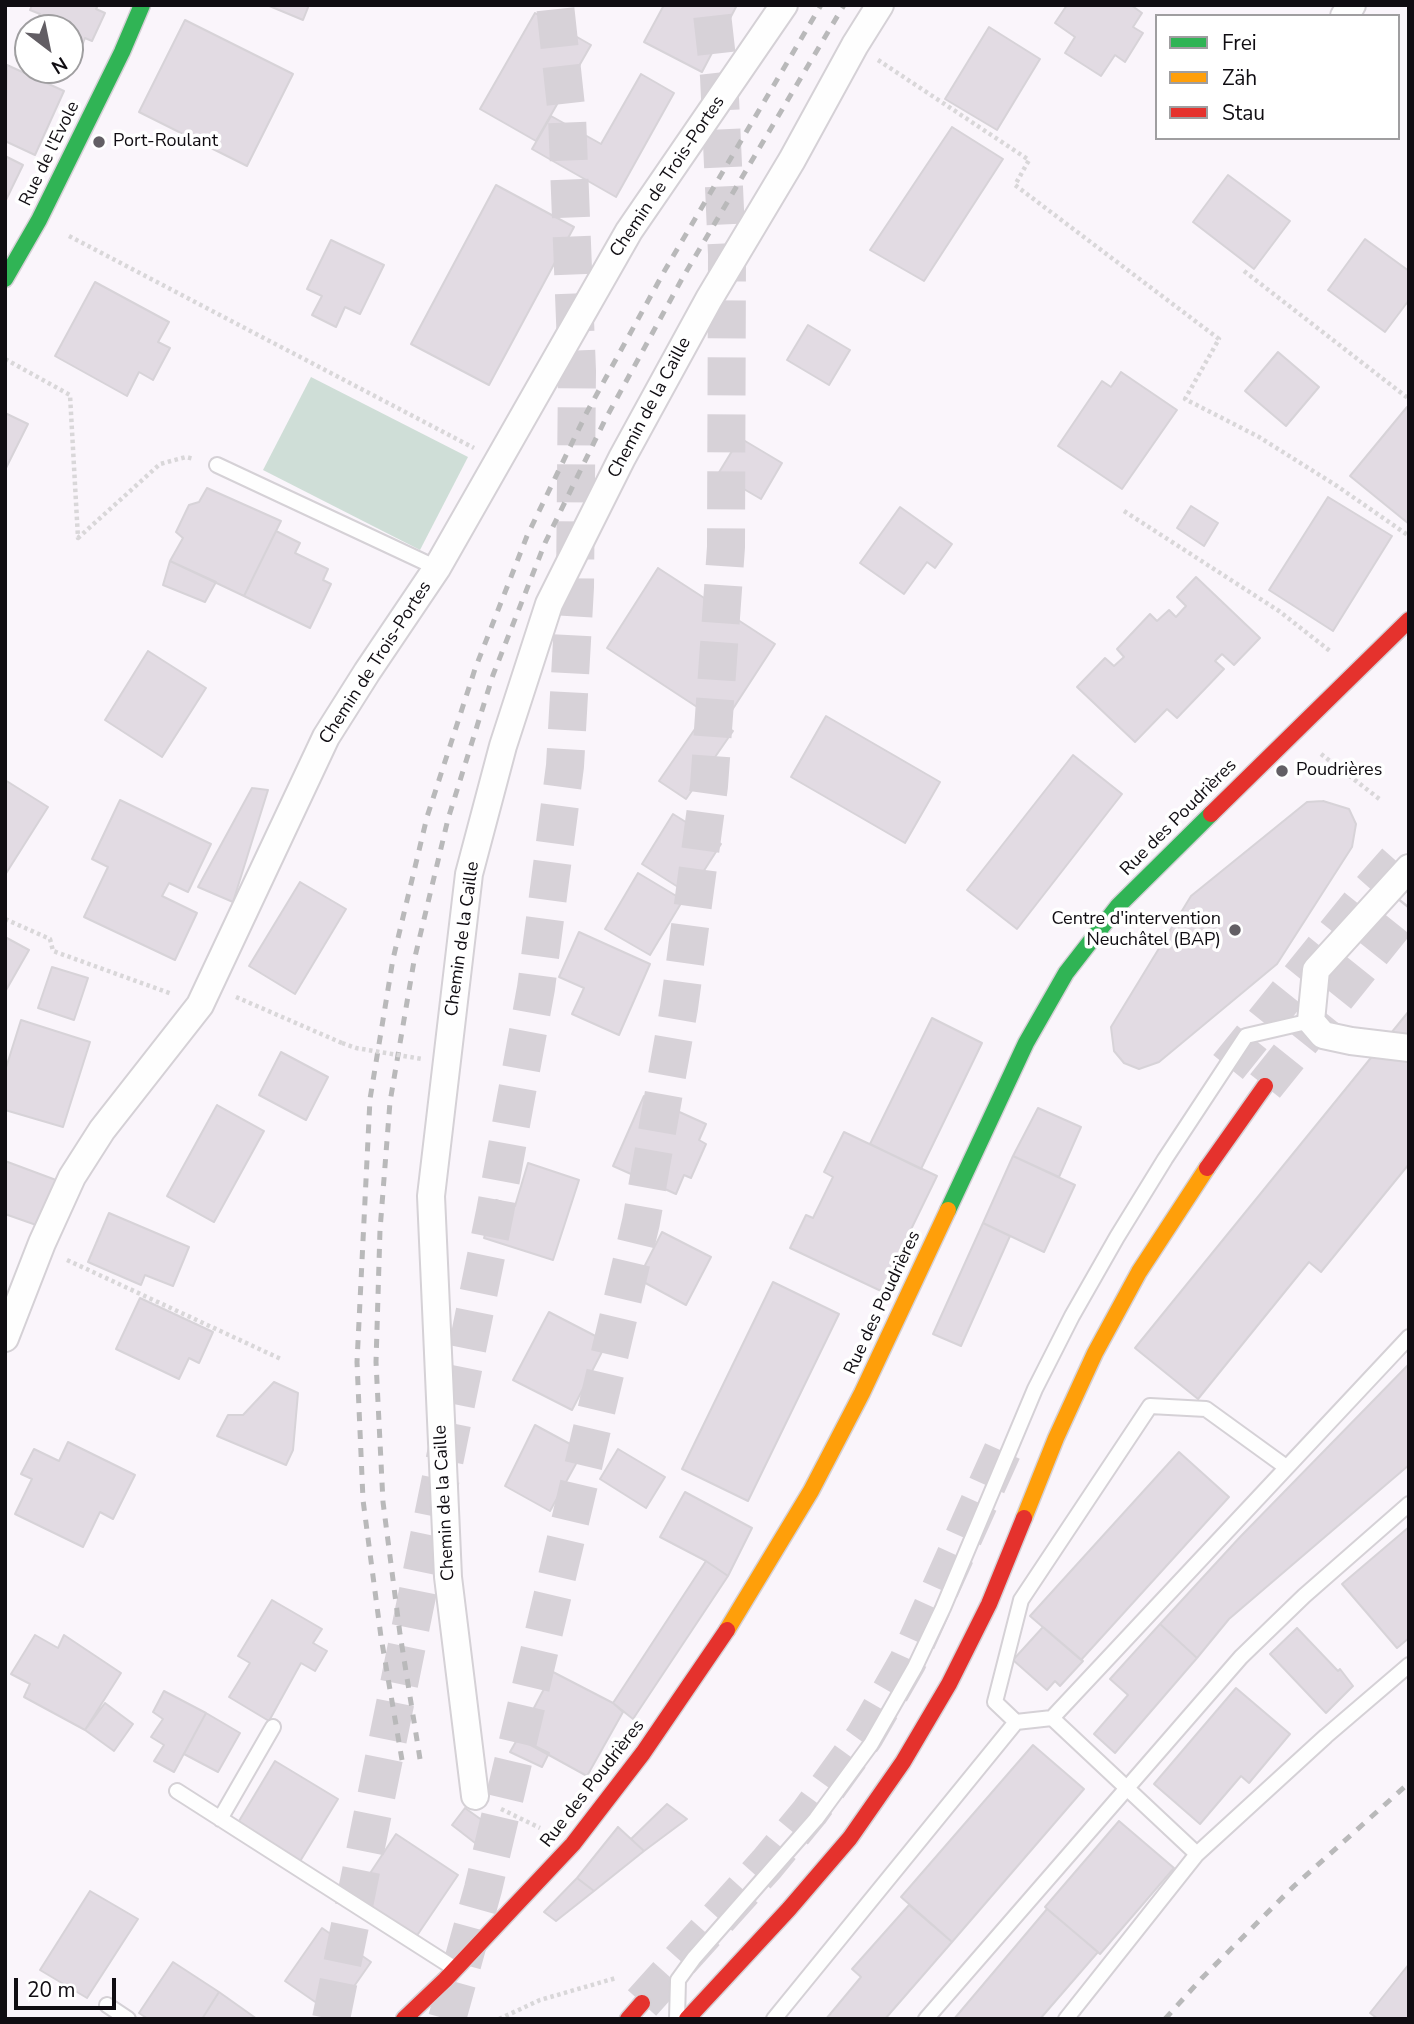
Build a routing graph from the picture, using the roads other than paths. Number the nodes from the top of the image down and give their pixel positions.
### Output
1 (142, 5) edge
2 (784, 5) edge
3 (880, 5) edge
4 (5, 279) edge
5 (217, 465) road end
6 (437, 568) junction
7 (1409, 620) edge
8 (1409, 868) edge
9 (1317, 1028) junction
10 (1409, 1048) edge
11 (1265, 1086) tunnel mouth
12 (1409, 1337) edge
13 (5, 1338) edge
14 (1286, 1467) junction
15 (1409, 1504) edge
16 (1409, 1665) edge
17 (1052, 1718) junction
18 (1016, 1722) junction
19 (273, 1727) dead end
20 (1126, 1787) junction
21 (177, 1791) dead end
22 (475, 1796) road end
23 (220, 1819) junction
24 (1197, 1854) junction
25 (456, 1969) junction
26 (642, 2003) tunnel mouth
27 (107, 2005) dead end
28 (128, 2019) edge
29 (404, 2019) edge
30 (628, 2019) edge
31 (677, 2019) edge
32 (687, 2019) edge
33 (774, 2019) edge
34 (926, 2019) edge
35 (1066, 2019) edge

1 - 4 main road, Rue de l'Evole
2 - 6 street, Chemin de Trois-Portes
3 - 22 street, Chemin de la Caille
5 - 6 lane
6 - 13 street, Chemin de Trois-Portes
7 - 25 main road, Rue des Poudrières
8 - 9 street
9 - 10 street
9 - 31 lane
11 - 32 main road
12 - 14 lane
14 - 17 lane
14 - 18 lane
15 - 20 lane
16 - 24 lane
17 - 18 lane
17 - 20 lane
18 - 33 lane
19 - 23 lane
20 - 24 lane
20 - 34 lane
21 - 23 lane
23 - 25 lane
24 - 35 lane
25 - 29 main road, Rue des Poudrières
26 - 30 main road
27 - 28 lane

